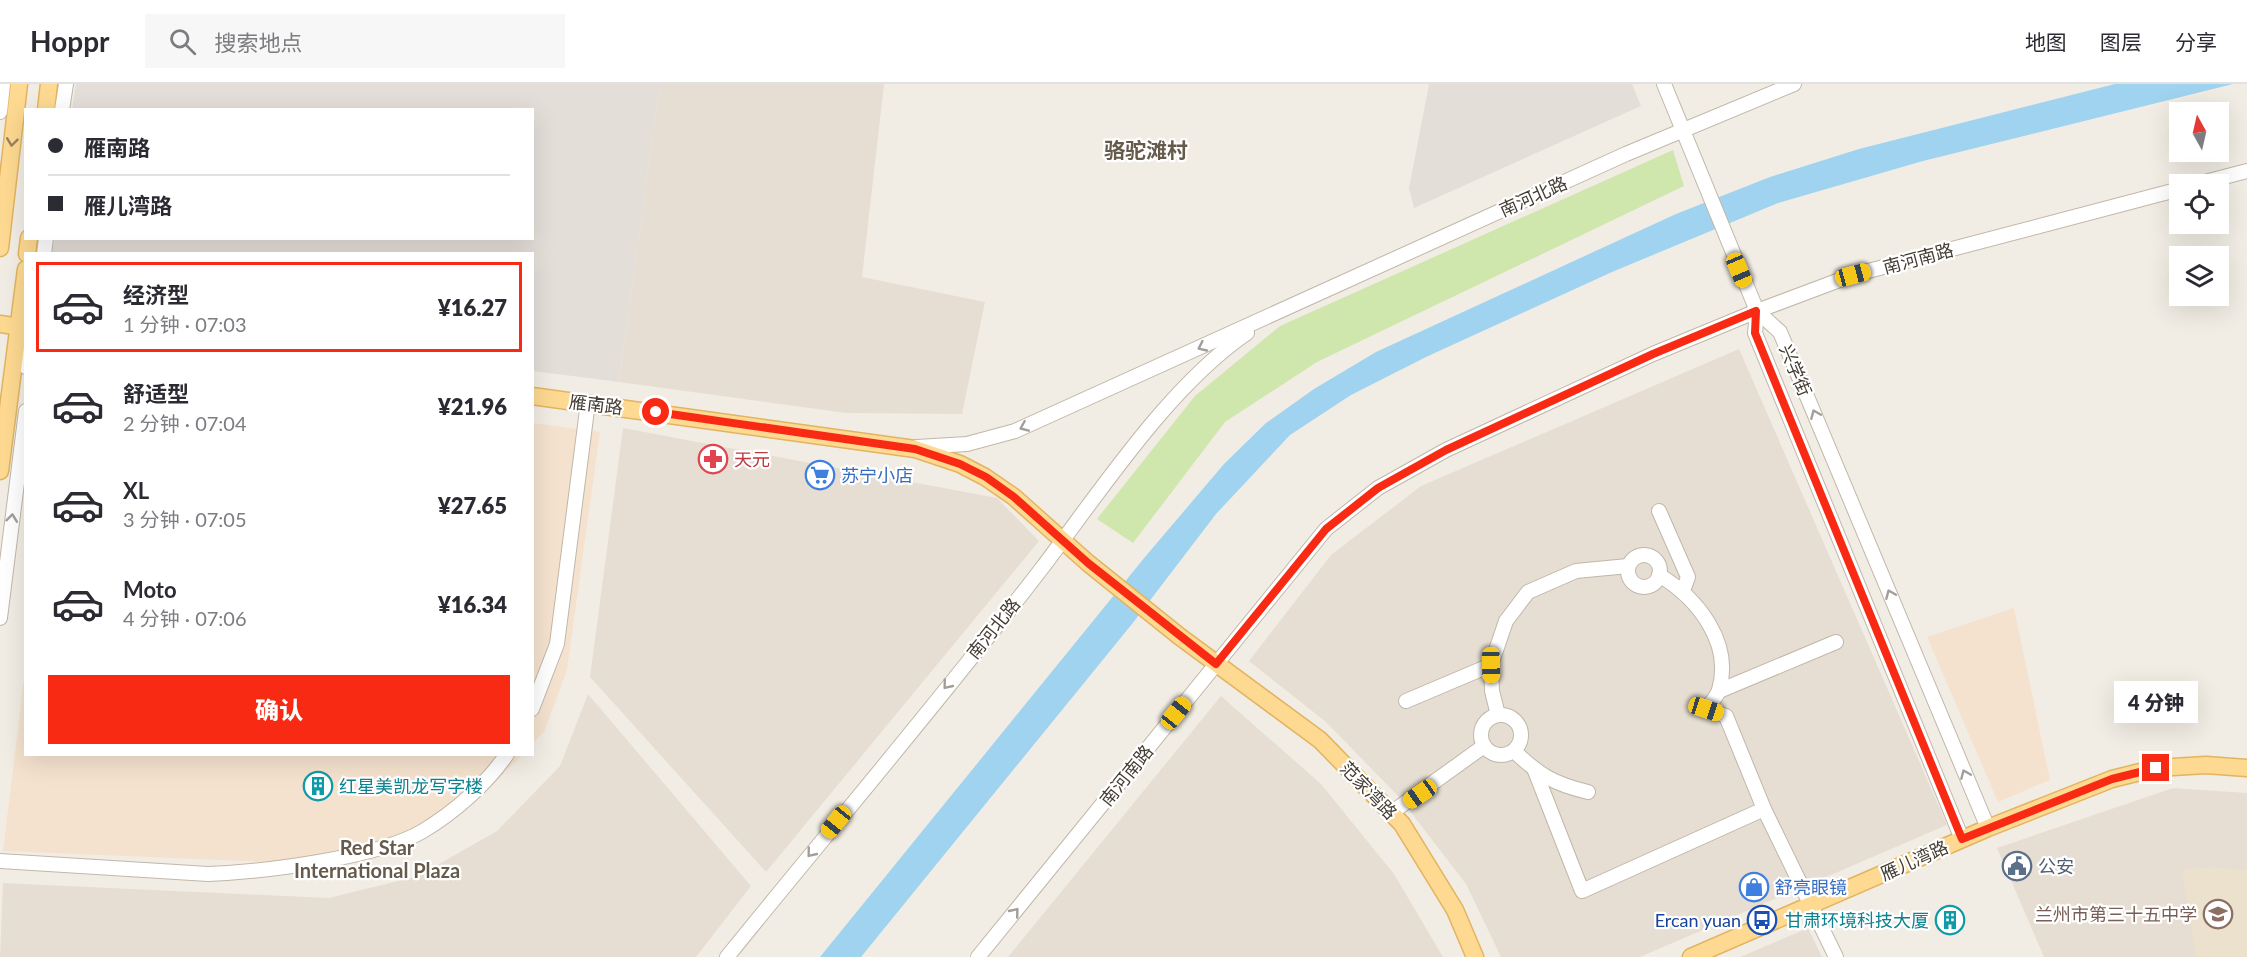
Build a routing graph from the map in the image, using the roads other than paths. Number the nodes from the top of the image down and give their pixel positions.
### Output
1 (3, 84) edge
2 (19, 84) edge
3 (49, 84) edge
4 (66, 84) edge
5 (1664, 84) edge
6 (1794, 84) edge
7 (46, 108) edge
8 (62, 108) edge
9 (0, 112) edge
10 (1682, 130) junction
11 (2247, 171) edge
12 (2229, 176) edge
13 (2169, 192) edge
14 (0, 248) edge
15 (24, 298) edge
16 (1756, 311) junction
17 (1275, 314) junction
18 (0, 324) edge
19 (22, 328) edge
20 (24, 348) edge
21 (534, 396) edge
22 (588, 402) junction
23 (24, 427) edge
24 (903, 447) junction
25 (0, 471) edge
26 (1659, 511) dead end
27 (1062, 540) junction
28 (1628, 566) junction
29 (1659, 575) junction
30 (1683, 591) junction
31 (0, 618) edge
32 (1179, 636) joint
33 (1836, 642) dead end
34 (1216, 664) junction
35 (1491, 665) junction
36 (1719, 691) junction
37 (1406, 701) dead end
38 (534, 704) edge
39 (1498, 715) junction
40 (1484, 746) junction
41 (1514, 750) junction
42 (505, 756) edge
43 (2247, 768) edge
44 (1535, 771) junction
45 (1588, 792) dead end
46 (1764, 809) junction
47 (1391, 813) junction
48 (1988, 828) junction
49 (1962, 839) junction
50 (0, 861) edge
51 (1812, 906) junction
52 (727, 957) edge
53 (978, 957) edge
54 (1475, 957) edge
55 (1691, 957) edge
56 (1836, 957) edge

1 - 9 street
2 -> 14 main road
3 - 7 main road
4 - 8 street
5 - 10 street
6 - 10 street, 南河北路
10 - 16 street
10 - 17 street, 南河北路
11 - 12 street
13 - 16 street, 南河南路
15 - 19 main road
16 - 34 street, 南河南路
48 -> 16 street, 兴学街
16 - 49 street, 兴学街
17 -> 24 street, 南河北路
17 - 27 street, 南河北路
18 - 19 main road
19 - 20 street
19 - 25 main road
21 - 22 main road, 雁南路
22 - 24 main road, 雁南路
22 - 38 street
31 -> 23 street
24 - 27 main road, 雁南路
26 - 30 street
27 - 32 main road, 雁南路
27 -> 52 street, 南河北路
28 - 29 street
28 - 29 street
28 - 35 street
29 - 30 street
30 - 36 street
32 - 34 main road, 范家湾路
33 - 36 street
34 - 47 main road, 范家湾路
53 -> 34 street, 南河南路
35 - 37 street
35 - 39 street
36 - 46 street
39 - 40 street
39 - 41 street
40 - 41 street
40 - 47 street
41 - 44 street
42 - 50 street
43 - 48 main road, 雁儿湾路
44 - 45 street
44 - 46 street
46 - 51 street
47 - 54 main road, 范家湾路
48 - 49 main road, 雁儿湾路
49 - 51 main road, 雁儿湾路
51 - 55 main road, 雁儿湾路
51 - 56 street

